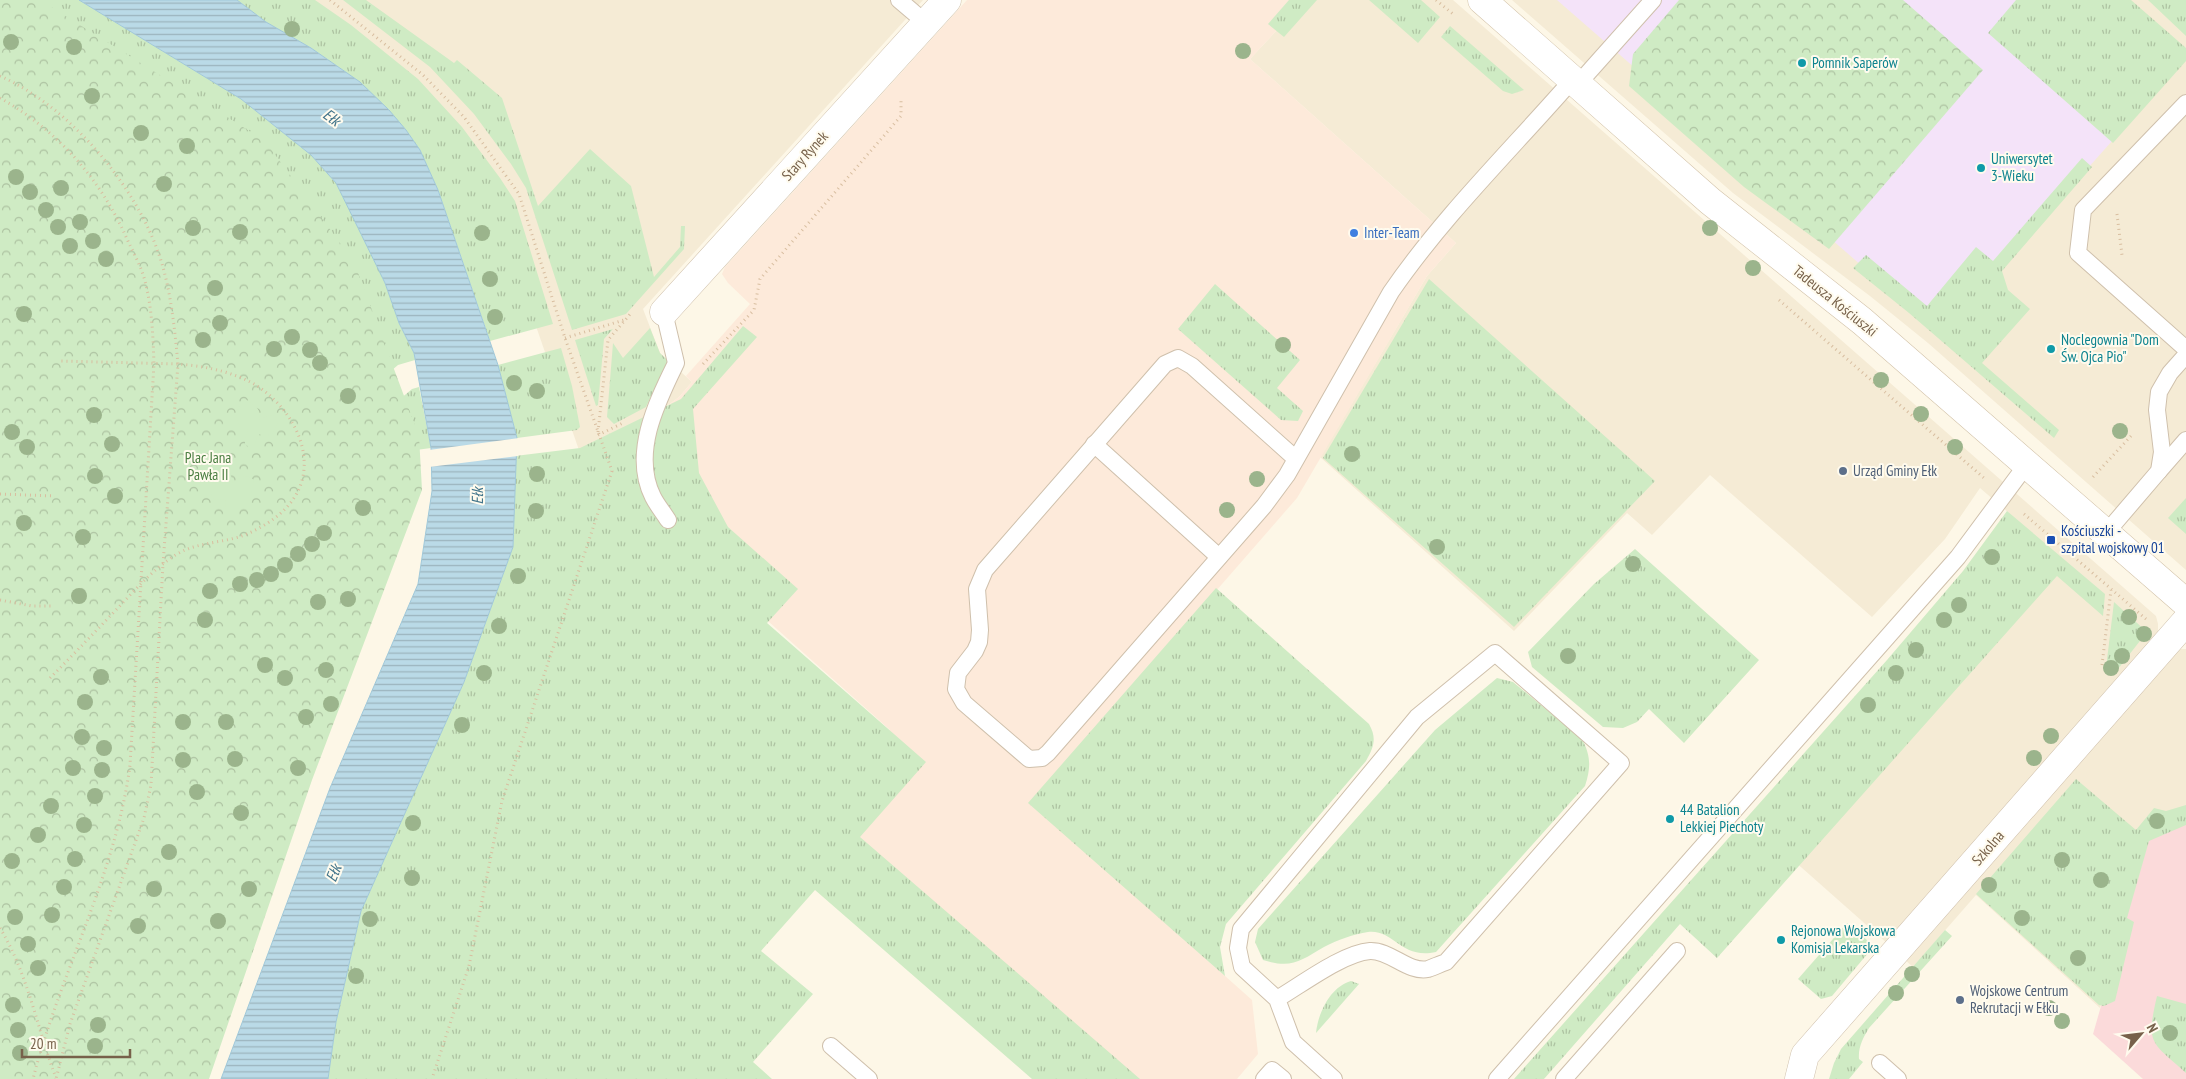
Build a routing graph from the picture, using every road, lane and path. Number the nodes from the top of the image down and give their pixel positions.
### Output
1 (330, 0) edge
2 (899, 0) edge
3 (947, 0) edge
4 (1436, 0) edge
5 (1482, 0) edge
6 (1653, 0) edge
7 (1458, 19) dead end
8 (926, 23) junction
9 (0, 76) edge
10 (1576, 81) junction
11 (901, 91) dead end
12 (0, 98) edge
13 (2186, 103) edge
14 (2117, 208) dead end
15 (2123, 264) dead end
16 (1778, 299) dead end
17 (664, 312) joint
18 (624, 320) dead end
19 (565, 338) junction
20 (2186, 349) edge
21 (2186, 355) edge
22 (61, 361) dead end
23 (154, 364) junction
24 (178, 364) junction
25 (701, 366) dead end
26 (655, 406) junction
27 (598, 435) junction
28 (2186, 440) edge
29 (1094, 444) junction
30 (1296, 459) junction
31 (2027, 464) junction
32 (2159, 472) junction
33 (0, 494) edge
34 (55, 496) dead end
35 (2004, 496) junction
36 (668, 520) dead end
37 (2106, 532) junction
38 (1220, 557) junction
39 (162, 564) junction
40 (140, 585) junction
41 (2111, 589) junction
42 (0, 600) edge
43 (2186, 603) edge
44 (51, 606) dead end
45 (2178, 631) edge
46 (2102, 668) dead end
47 (50, 678) dead end
48 (0, 928) edge
49 (1677, 951) dead end
50 (1277, 999) junction
51 (42, 1042) junction
52 (832, 1046) dead end
53 (1880, 1062) dead end
54 (33, 1079) edge
55 (56, 1079) edge
56 (432, 1079) edge
57 (869, 1079) edge
58 (1264, 1079) edge
59 (1283, 1079) edge
60 (1334, 1079) edge
61 (1497, 1079) edge
62 (1564, 1079) edge
63 (1799, 1079) edge
64 (1898, 1079) edge

1 - 19 path
2 - 8 lane
3 - 8 street, Stary Rynek
4 - 7 path
5 - 10 street, Tadeusza Kościuszki
6 - 10 lane
8 - 17 street, Stary Rynek
9 - 24 path
10 - 30 lane
10 - 31 street, Tadeusza Kościuszki
11 - 25 path
12 - 23 path
13 - 20 lane
14 - 15 path
16 - 35 path
17 - 26 lane
18 - 19 path
19 - 27 path
21 - 32 lane
22 - 23 path
23 - 24 path
23 - 40 path
24 - 39 path
24 - 39 path
26 - 27 path
26 - 36 lane
27 - 56 path
28 - 32 lane
29 - 30 lane
29 - 38 lane
29 - 38 lane
30 - 38 lane
31 - 35 lane
31 - 37 street, Tadeusza Kościuszki
32 - 37 lane
33 - 34 path
35 - 41 path
35 - 61 lane
37 - 43 street, Tadeusza Kościuszki
39 - 40 path
39 - 55 path
40 - 47 path
40 - 51 path
41 - 45 path
41 - 46 path
42 - 44 path
45 - 63 street, Szkolna
48 - 51 path
49 - 62 lane
50 - 50 lane
50 - 60 lane
51 - 54 path
51 - 55 path
52 - 57 lane
53 - 64 lane
58 - 59 lane

